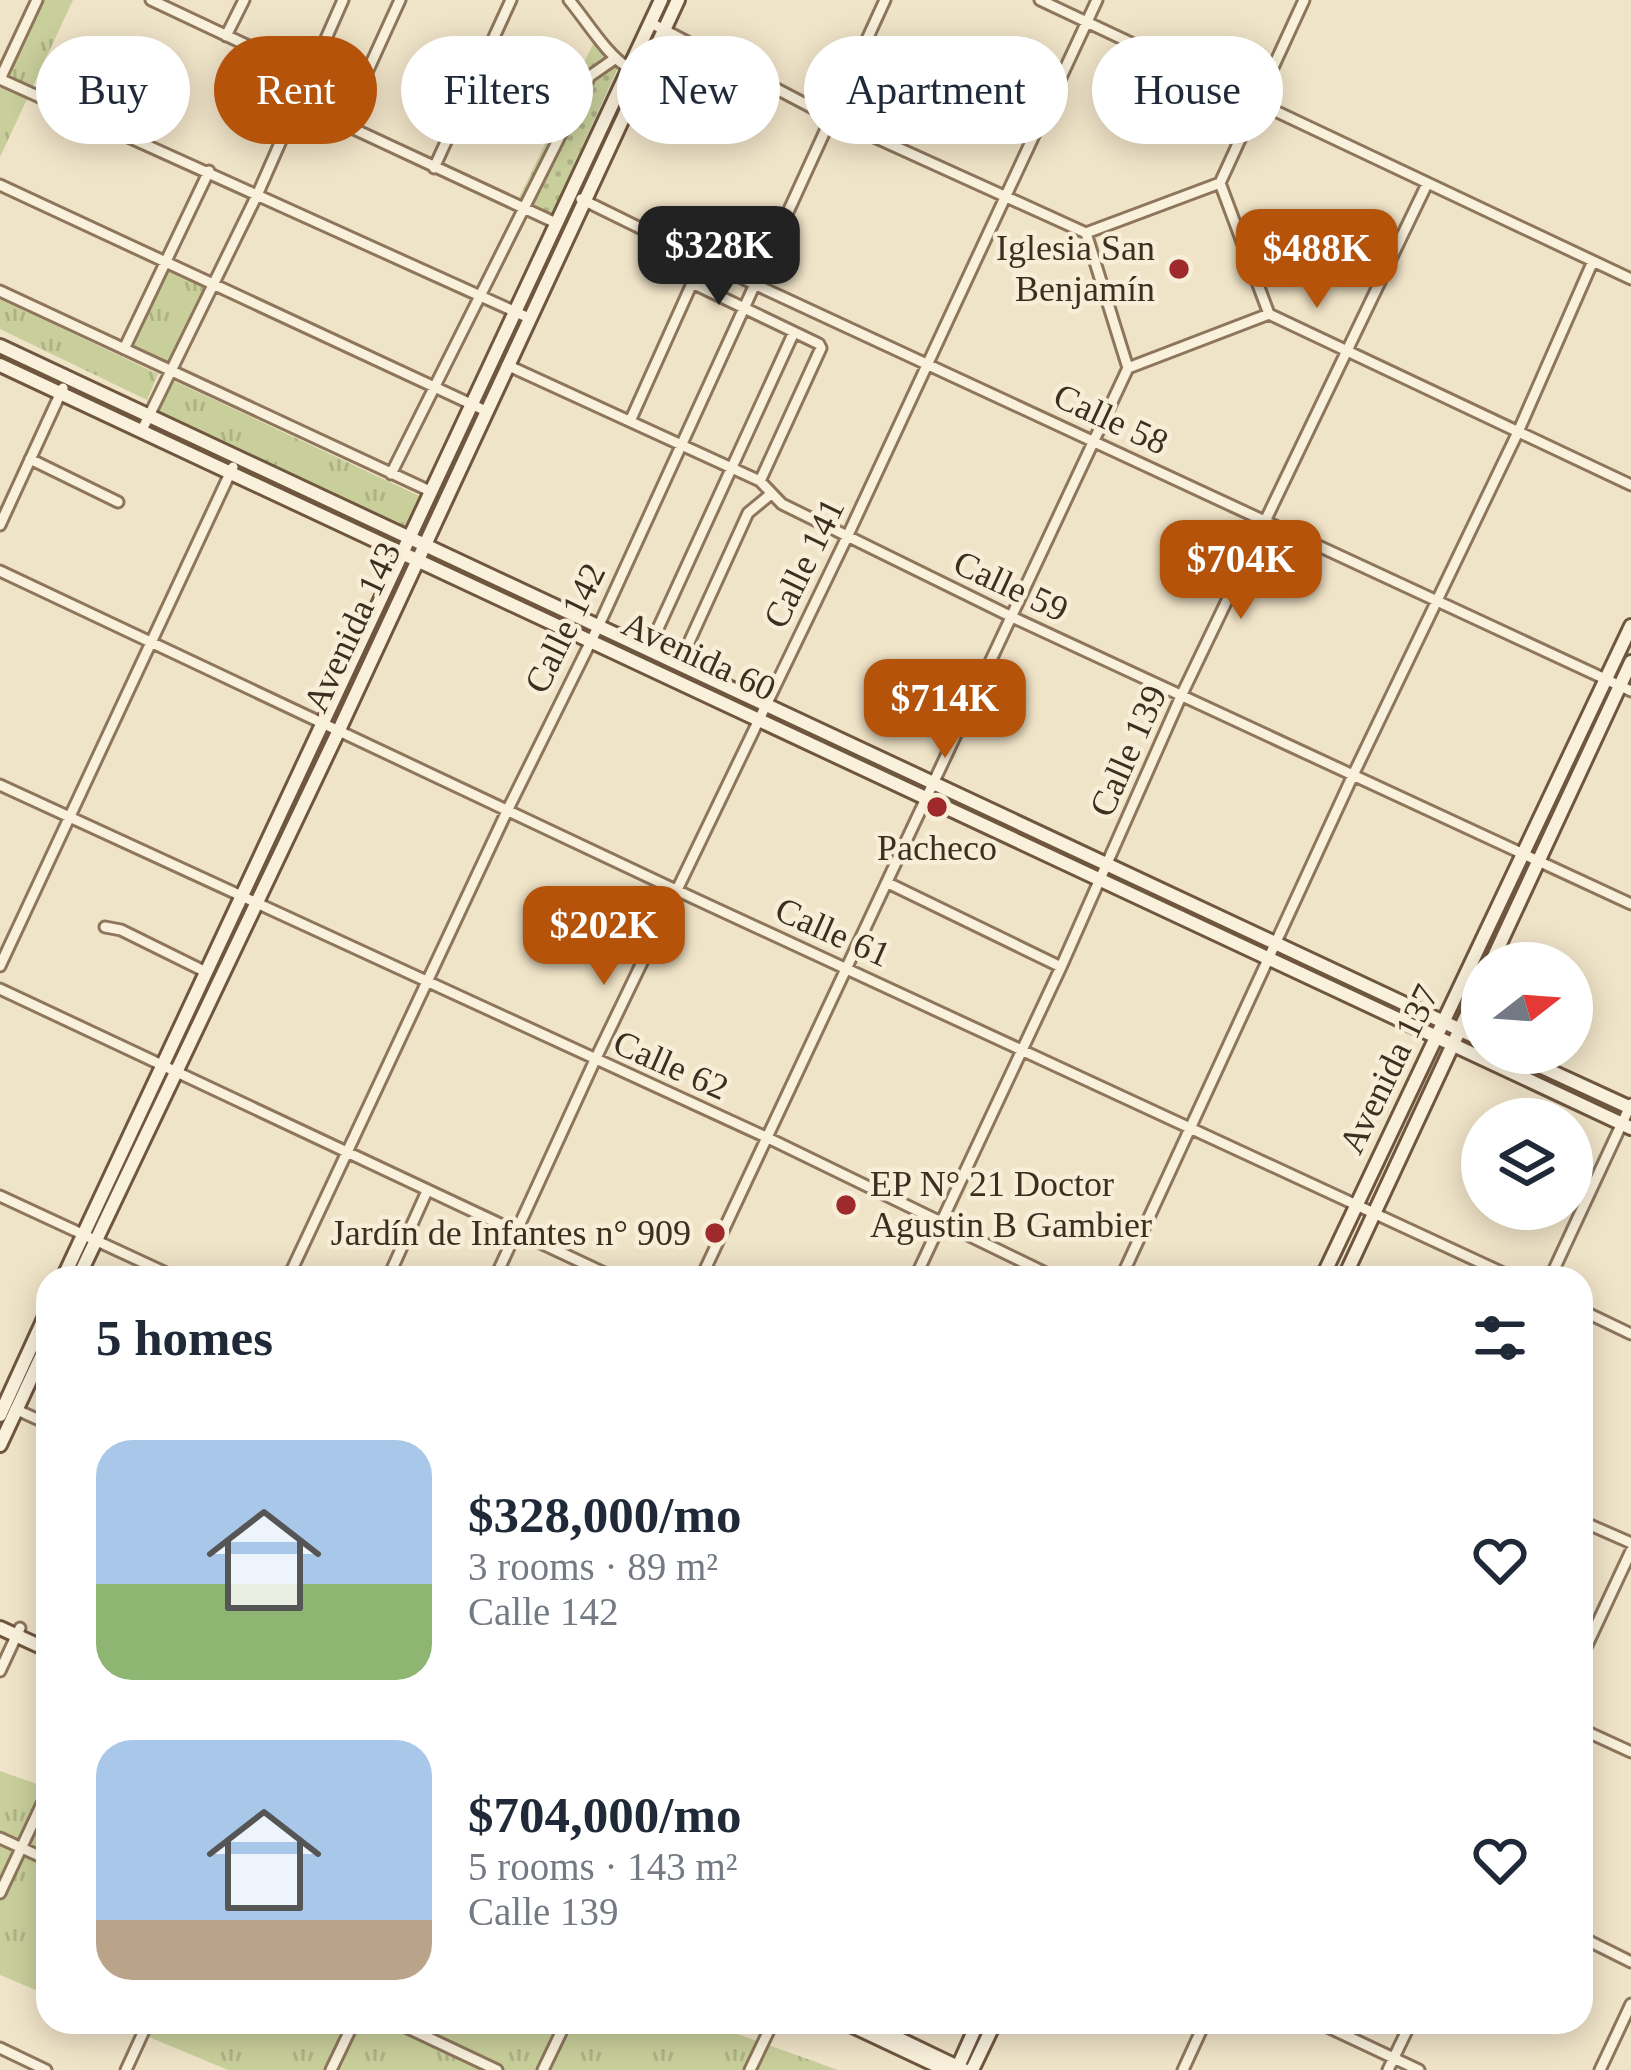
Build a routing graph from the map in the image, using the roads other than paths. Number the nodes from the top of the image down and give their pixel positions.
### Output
1 (38, 0) edge
2 (151, 0) edge
3 (244, 0) edge
4 (343, 0) edge
5 (400, 0) edge
6 (511, 0) edge
7 (569, 0) edge
8 (661, 0) edge
9 (678, 0) edge
10 (885, 0) edge
11 (1040, 0) edge
12 (1097, 0) edge
13 (1304, 0) edge
14 (1088, 21) junction
15 (657, 26) junction
16 (226, 36) joint
17 (327, 36) edge
18 (650, 36) edge
19 (868, 36) edge
20 (1120, 36) edge
21 (1283, 45) edge
22 (377, 50) edge
23 (614, 60) junction
24 (617, 62) edge
25 (0, 79) edge
26 (617, 98) edge
27 (804, 103) edge
28 (1283, 114) edge
29 (377, 141) edge
30 (280, 144) edge
31 (818, 144) edge
32 (888, 144) edge
33 (1238, 144) edge
34 (434, 168) junction
35 (209, 171) junction
36 (1220, 183) junction
37 (1426, 184) junction
38 (0, 185) edge
39 (258, 193) junction
40 (577, 197) junction
41 (1005, 198) junction
42 (522, 208) junction
43 (556, 223) junction
44 (1086, 233) junction
45 (703, 259) junction
46 (167, 261) junction
47 (1593, 261) junction
48 (1631, 279) edge
49 (214, 283) junction
50 (692, 283) junction
51 (754, 284) junction
52 (0, 291) edge
53 (479, 297) junction
54 (743, 308) junction
55 (514, 313) junction
56 (1269, 314) junction
57 (529, 318) junction
58 (794, 332) junction
59 (0, 346) edge
60 (124, 349) junction
61 (1346, 349) junction
62 (0, 364) edge
63 (507, 365) junction
64 (928, 365) junction
65 (1128, 368) junction
66 (169, 371) junction
67 (68, 377) junction
68 (434, 388) junction
69 (61, 393) junction
70 (480, 408) junction
71 (148, 416) junction
72 (631, 419) junction
73 (142, 430) junction
74 (1518, 432) junction
75 (1094, 442) junction
76 (681, 446) junction
77 (237, 456) junction
78 (30, 459) junction
79 (734, 470) junction
80 (231, 472) junction
81 (392, 474) junction
82 (760, 481) junction
83 (1631, 484) edge
84 (432, 492) junction
85 (771, 494) junction
86 (118, 502) dead end
87 (1265, 520) junction
88 (0, 525) edge
89 (848, 537) junction
90 (418, 540) junction
91 (410, 555) junction
92 (0, 572) edge
93 (1438, 601) junction
94 (1012, 617) junction
95 (599, 625) junction
96 (1631, 626) edge
97 (590, 638) junction
98 (153, 643) junction
99 (650, 648) junction
100 (680, 662) junction
101 (1631, 662) edge
102 (1619, 685) edge
103 (1182, 694) junction
104 (765, 703) junction
105 (758, 718) junction
106 (332, 726) junction
107 (1354, 772) junction
108 (934, 782) junction
109 (0, 785) edge
110 (927, 797) junction
111 (508, 809) junction
112 (71, 818) junction
113 (1525, 853) junction
114 (1539, 859) junction
115 (1104, 871) junction
116 (888, 883) junction
117 (676, 890) junction
118 (250, 900) junction
119 (1631, 904) edge
120 (105, 927) dead end
121 (1501, 942) edge
122 (1276, 943) junction
123 (1269, 958) junction
124 (0, 966) edge
125 (1061, 967) junction
126 (848, 968) junction
127 (206, 972) junction
128 (426, 984) junction
129 (0, 989) edge
130 (1461, 1026) edge
131 (1442, 1029) junction
132 (1456, 1036) junction
133 (1461, 1037) edge
134 (1023, 1049) junction
135 (595, 1060) junction
136 (169, 1068) junction
137 (1559, 1074) edge
138 (1631, 1106) edge
139 (1626, 1125) edge
140 (1191, 1128) junction
141 (768, 1138) junction
142 (347, 1153) junction
143 (427, 1191) junction
144 (0, 1196) edge
145 (1356, 1205) junction
146 (1374, 1214) junction
147 (942, 1222) junction
148 (515, 1233) junction
149 (89, 1237) junction
150 (71, 1266) edge
151 (81, 1266) edge
152 (151, 1266) edge
153 (294, 1266) edge
154 (393, 1266) edge
155 (500, 1266) edge
156 (588, 1266) edge
157 (707, 1266) edge
158 (921, 1266) edge
159 (1032, 1266) edge
160 (1127, 1266) edge
161 (1328, 1266) edge
162 (1350, 1266) edge
163 (1488, 1266) edge
164 (1556, 1266) edge
165 (1593, 1316) edge
166 (1631, 1334) edge
167 (36, 1337) edge
168 (36, 1360) edge
169 (5, 1407) edge
170 (36, 1419) edge
171 (0, 1445) edge
172 (1593, 1527) edge
173 (1631, 1547) edge
174 (0, 1623) edge
175 (1593, 1631) edge
176 (19, 1632) junction
177 (36, 1640) edge
178 (0, 1671) edge
179 (1593, 1735) edge
180 (1631, 1752) edge
181 (36, 1816) edge
182 (0, 1838) edge
183 (21, 1848) junction
184 (36, 1855) edge
185 (0, 1893) edge
186 (1593, 1943) edge
187 (1631, 1962) edge
188 (1631, 2004) edge
189 (142, 2034) edge
190 (348, 2034) edge
191 (420, 2034) edge
192 (560, 2034) edge
193 (767, 2034) edge
194 (873, 2034) edge
195 (888, 2034) edge
196 (973, 2034) edge
197 (986, 2034) edge
198 (1200, 2034) edge
199 (1343, 2034) edge
200 (1405, 2034) edge
201 (0, 2048) edge
202 (1394, 2058) junction
203 (959, 2069) edge
204 (46, 2070) edge
205 (126, 2070) edge
206 (332, 2070) edge
207 (497, 2070) edge
208 (543, 2070) edge
209 (750, 2070) edge
210 (1183, 2070) edge
211 (1388, 2070) edge
212 (1419, 2070) edge
213 (1600, 2070) edge

1 - 25 street
2 - 16 street
3 - 16 street
4 - 17 street
5 - 22 street
6 - 34 street
7 - 23 street
8 - 15 main road, Avenida 143
9 - 15 main road, Avenida 143
10 - 19 street, Calle 142
11 - 14 street
12 - 14 street, Calle 141
13 - 21 street
14 - 20 street
14 - 41 street, Calle 141
15 - 18 main road, Avenida 143
15 - 27 street
15 - 40 main road, Avenida 143
23 - 24 street
23 - 42 street
25 - 35 street
26 - 40 main road, Avenida 143
28 - 37 street
29 - 34 street
30 - 39 street
31 - 51 street, Calle 142
32 - 41 street
33 - 36 street
34 - 42 street
35 - 39 street
35 - 46 street
36 - 44 street
36 - 56 street
37 - 47 street
37 - 61 street, Calle 139
38 - 46 street
39 - 49 street
39 - 53 street
40 - 43 main road, Avenida 143
40 - 45 street, Calle 58
40 - 57 main road, Avenida 143
41 - 44 street
41 - 64 street, Calle 141
42 - 43 street
42 - 53 street
43 - 55 main road, Avenida 143
44 - 65 street
45 - 50 street
45 - 51 street, Calle 58
46 - 49 street
46 - 60 street
47 - 48 street
47 - 74 street
49 - 66 street
49 - 68 street
50 - 54 street
50 - 72 street
51 - 54 street, Calle 142
51 - 64 street, Calle 58
52 - 60 street
53 - 55 street
53 - 68 street
54 - 58 street
54 - 76 street, Calle 142
55 - 57 street
55 - 70 main road, Avenida 143
56 - 61 street
56 - 65 street
57 - 63 main road, Avenida 143
58 - 79 street
58 - 82 street
59 - 67 main road, Avenida 60
60 - 66 street
61 - 74 street
61 - 87 street, Calle 139
62 - 69 main road, Avenida 60
63 - 70 main road, Avenida 143
63 - 72 street, Calle 59
64 - 75 street, Calle 58
64 - 89 street, Calle 141
65 - 75 street
66 - 71 street
66 - 81 street
67 - 69 street
67 - 71 main road, Avenida 60
68 - 70 street
68 - 81 street
69 - 73 main road, Avenida 60
69 - 78 street
70 - 84 main road, Avenida 143
70 - 90 main road, Avenida 143
71 - 73 street
71 - 77 main road, Avenida 60
72 - 76 street, Calle 59
73 - 80 main road, Avenida 60
74 - 83 street
74 - 93 street
75 - 87 street, Calle 58
75 - 94 street
76 - 79 street, Calle 59
76 - 95 street, Calle 142
77 - 80 street
77 - 90 main road, Avenida 60
78 - 86 street
78 - 88 street
79 - 82 street, Calle 59
79 - 99 street
80 - 91 main road, Avenida 60
80 - 98 street
81 - 84 street
82 - 85 street, Calle 59
84 - 90 main road, Avenida 143
85 - 89 street, Calle 59
85 - 100 street
87 - 93 street, Calle 58
87 - 103 street, Calle 139
89 - 94 street, Calle 59
89 - 104 street, Calle 141
90 - 91 main road, Avenida 143
90 - 95 main road, Avenida 60
91 - 97 main road, Avenida 60
91 - 106 main road, Avenida 143
92 - 98 street, Calle 61
93 - 102 street, Calle 58
93 - 107 street
94 - 103 street, Calle 59
94 - 108 street
95 - 97 street, Calle 142
95 - 99 main road, Avenida 60
96 - 102 main road, Avenida 137
97 - 105 main road, Avenida 60
97 - 111 street, Calle 142
98 - 106 street, Calle 61
98 - 112 street
99 - 100 main road, Avenida 60
100 - 104 main road, Avenida 60
101 - 102 main road, Avenida 137
102 - 113 main road, Avenida 137
102 - 114 main road, Avenida 137
103 - 107 street, Calle 59
103 - 115 street, Calle 139
104 - 105 street, Calle 141
104 - 108 main road, Avenida 60
105 - 110 main road, Avenida 60
105 - 117 street, Calle 141
106 - 111 street, Calle 61
106 - 118 main road, Avenida 143
107 - 113 street, Calle 59
107 - 122 street
108 - 110 street
108 - 115 main road, Avenida 60
109 - 112 street, Calle 62
110 - 115 main road, Avenida 60
110 - 116 street
111 - 117 street, Calle 61
111 - 128 street, Calle 142
112 - 118 street, Calle 62
112 - 124 street
113 - 114 street, Calle 59
113 - 131 main road, Avenida 137
114 - 119 street, Calle 59
114 - 121 main road, Avenida 137
115 - 122 main road, Avenida 60
115 - 123 main road, Avenida 60
115 - 125 street, Calle 139
116 - 125 street
116 - 126 street
117 - 126 street, Calle 61
117 - 135 street, Calle 141
118 - 127 main road, Avenida 143
118 - 128 street, Calle 62
118 - 136 main road, Avenida 143
120 - 127 street
122 - 123 street
122 - 131 main road, Avenida 60
123 - 131 main road, Avenida 60
123 - 140 street
125 - 134 street, Calle 139
126 - 134 street, Calle 61
126 - 141 street
127 - 136 main road, Avenida 143
128 - 135 street, Calle 62
128 - 142 street, Calle 142
129 - 136 street
130 - 132 main road, Avenida 137
131 - 132 main road, Avenida 60
131 - 145 main road, Avenida 137
132 - 133 main road, Avenida 60
132 - 139 main road, Avenida 60
132 - 146 main road, Avenida 137
134 - 140 street, Calle 61
134 - 147 street, Calle 139
135 - 141 street, Calle 62
135 - 148 street, Calle 141
136 - 142 street
136 - 149 main road, Avenida 143
137 - 138 main road
138 - 139 street
139 - 164 street
140 - 145 street, Calle 61
140 - 160 street
141 - 147 street, Calle 62
141 - 157 street
142 - 143 street
142 - 153 street, Calle 142
143 - 148 street
143 - 154 street
144 - 149 street
145 - 146 street, Calle 61
145 - 161 main road, Avenida 137
146 - 162 main road, Avenida 137
146 - 163 street, Calle 61
147 - 158 street, Calle 139
147 - 159 street, Calle 62
148 - 155 street, Calle 141
148 - 156 street
149 - 150 main road, Avenida 143
149 - 151 main road, Avenida 143
149 - 152 street
165 - 166 street
167 - 169 main road
168 - 169 main road
169 - 170 street
169 - 171 main road
172 - 173 street
173 - 175 street
174 - 176 main road
176 - 177 main road
176 - 178 street
179 - 180 street
181 - 183 street
182 - 183 street
183 - 184 street
183 - 185 street
186 - 187 street
188 - 213 street
189 - 205 street
190 - 206 street
191 - 207 street
192 - 208 street
193 - 209 street
194 - 203 main road
195 - 203 main road
196 - 203 main road
197 - 203 main road
198 - 210 street
199 - 202 street
200 - 202 street
201 - 204 street
202 - 211 street
202 - 212 street

